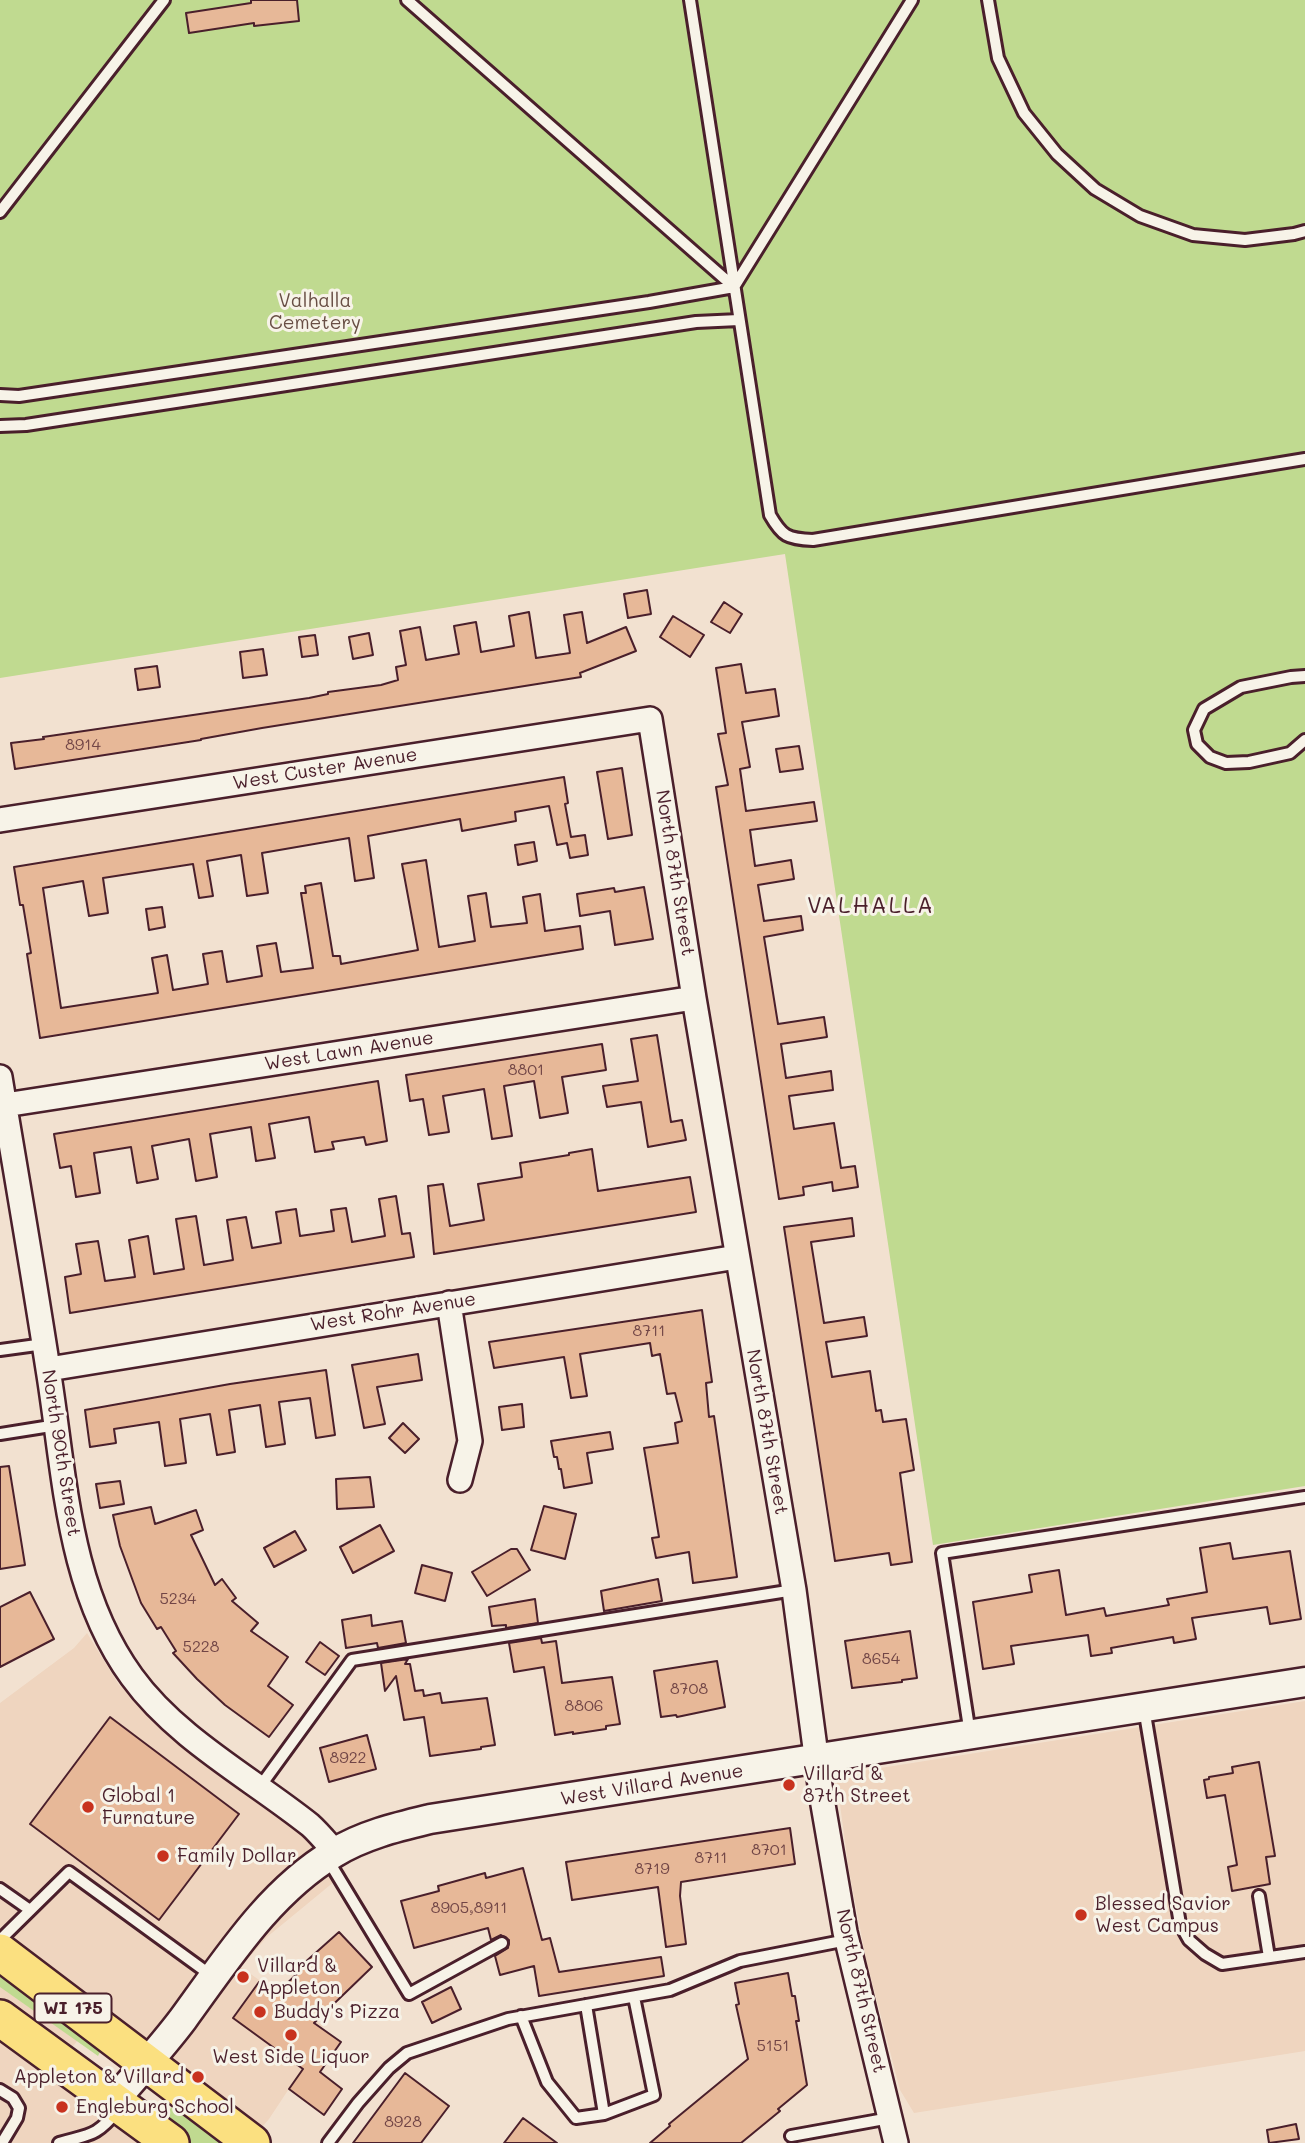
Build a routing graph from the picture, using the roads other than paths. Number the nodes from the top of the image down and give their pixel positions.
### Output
1 (164, 0) edge
2 (407, 0) edge
3 (690, 0) edge
4 (912, 0) edge
5 (988, 0) edge
6 (0, 212) edge
7 (1305, 231) edge
8 (734, 287) junction
9 (739, 320) junction
10 (0, 395) edge
11 (0, 425) edge
12 (1305, 459) edge
13 (1305, 676) edge
14 (650, 719) joint
15 (1305, 740) edge
16 (0, 820) edge
17 (694, 998) junction
18 (0, 1077) edge
19 (5, 1105) junction
20 (737, 1257) junction
21 (449, 1303) junction
22 (44, 1344) junction
23 (0, 1350) edge
24 (48, 1369) junction
25 (57, 1425) junction
26 (0, 1434) edge
27 (460, 1480) dead end
28 (1305, 1497) edge
29 (794, 1590) junction
30 (1305, 1682) edge
31 (1144, 1708) junction
32 (970, 1735) junction
33 (816, 1759) junction
34 (259, 1788) junction
35 (331, 1855) junction
36 (0, 1889) edge
37 (1259, 1896) dead end
38 (30, 1910) junction
39 (0, 1940) edge
40 (847, 1940) junction
41 (502, 1943) dead end
42 (0, 1952) edge
43 (1305, 1952) edge
44 (1269, 1957) junction
45 (212, 1976) junction
46 (634, 1997) junction
47 (586, 2005) junction
48 (521, 2016) junction
49 (5, 2025) edge
50 (147, 2063) junction
51 (0, 2090) edge
52 (117, 2104) junction
53 (604, 2114) junction
54 (890, 2118) junction
55 (791, 2136) dead end
56 (2, 2143) edge
57 (59, 2143) edge
58 (171, 2143) edge
59 (252, 2143) edge
60 (328, 2143) edge
61 (896, 2143) edge

1 - 6 lane
2 - 8 lane
3 - 8 lane
4 - 8 lane
5 - 7 lane
8 - 9 lane
8 - 10 lane
9 - 11 lane
9 - 12 lane
13 - 15 lane
14 - 16 street, West Custer Avenue
14 - 17 street, North 87th Street
17 - 19 street, West Lawn Avenue
17 - 20 street, North 87th Street
18 - 19 street, North 90th Street
19 - 22 street, North 90th Street
20 - 21 street, West Rohr Avenue
20 - 29 street, North 87th Street
21 - 24 street, West Rohr Avenue
21 - 27 street
22 - 23 lane
22 - 24 street, North 90th Street
24 - 25 street, North 90th Street
25 - 26 lane
25 - 34 street, North 90th Street
28 - 32 lane
29 - 33 street, North 87th Street
29 - 34 lane
30 - 31 street, West Villard Avenue
31 - 32 street, West Villard Avenue
31 - 44 lane
32 - 33 street, West Villard Avenue
33 - 35 street, West Villard Avenue
33 - 40 street, North 87th Street
34 - 35 street, North 90th Street
35 - 41 lane
35 - 45 street, West Villard Avenue
36 - 38 lane
37 - 44 lane
38 - 39 lane
38 - 45 lane
40 - 46 lane
40 - 54 street, North 87th Street
42 - 50 main road, WI 175
43 - 44 lane
45 - 50 street, West Villard Avenue
46 - 47 lane
46 - 53 lane
47 - 48 lane
47 - 53 lane
48 - 53 lane
48 - 60 lane
49 - 52 main road, WI 175
50 - 52 street, West Villard Avenue
50 - 59 main road, WI 175
51 - 56 lane
52 - 57 lane
52 - 58 main road, WI 175
54 - 55 lane
54 - 61 street, North 87th Street

